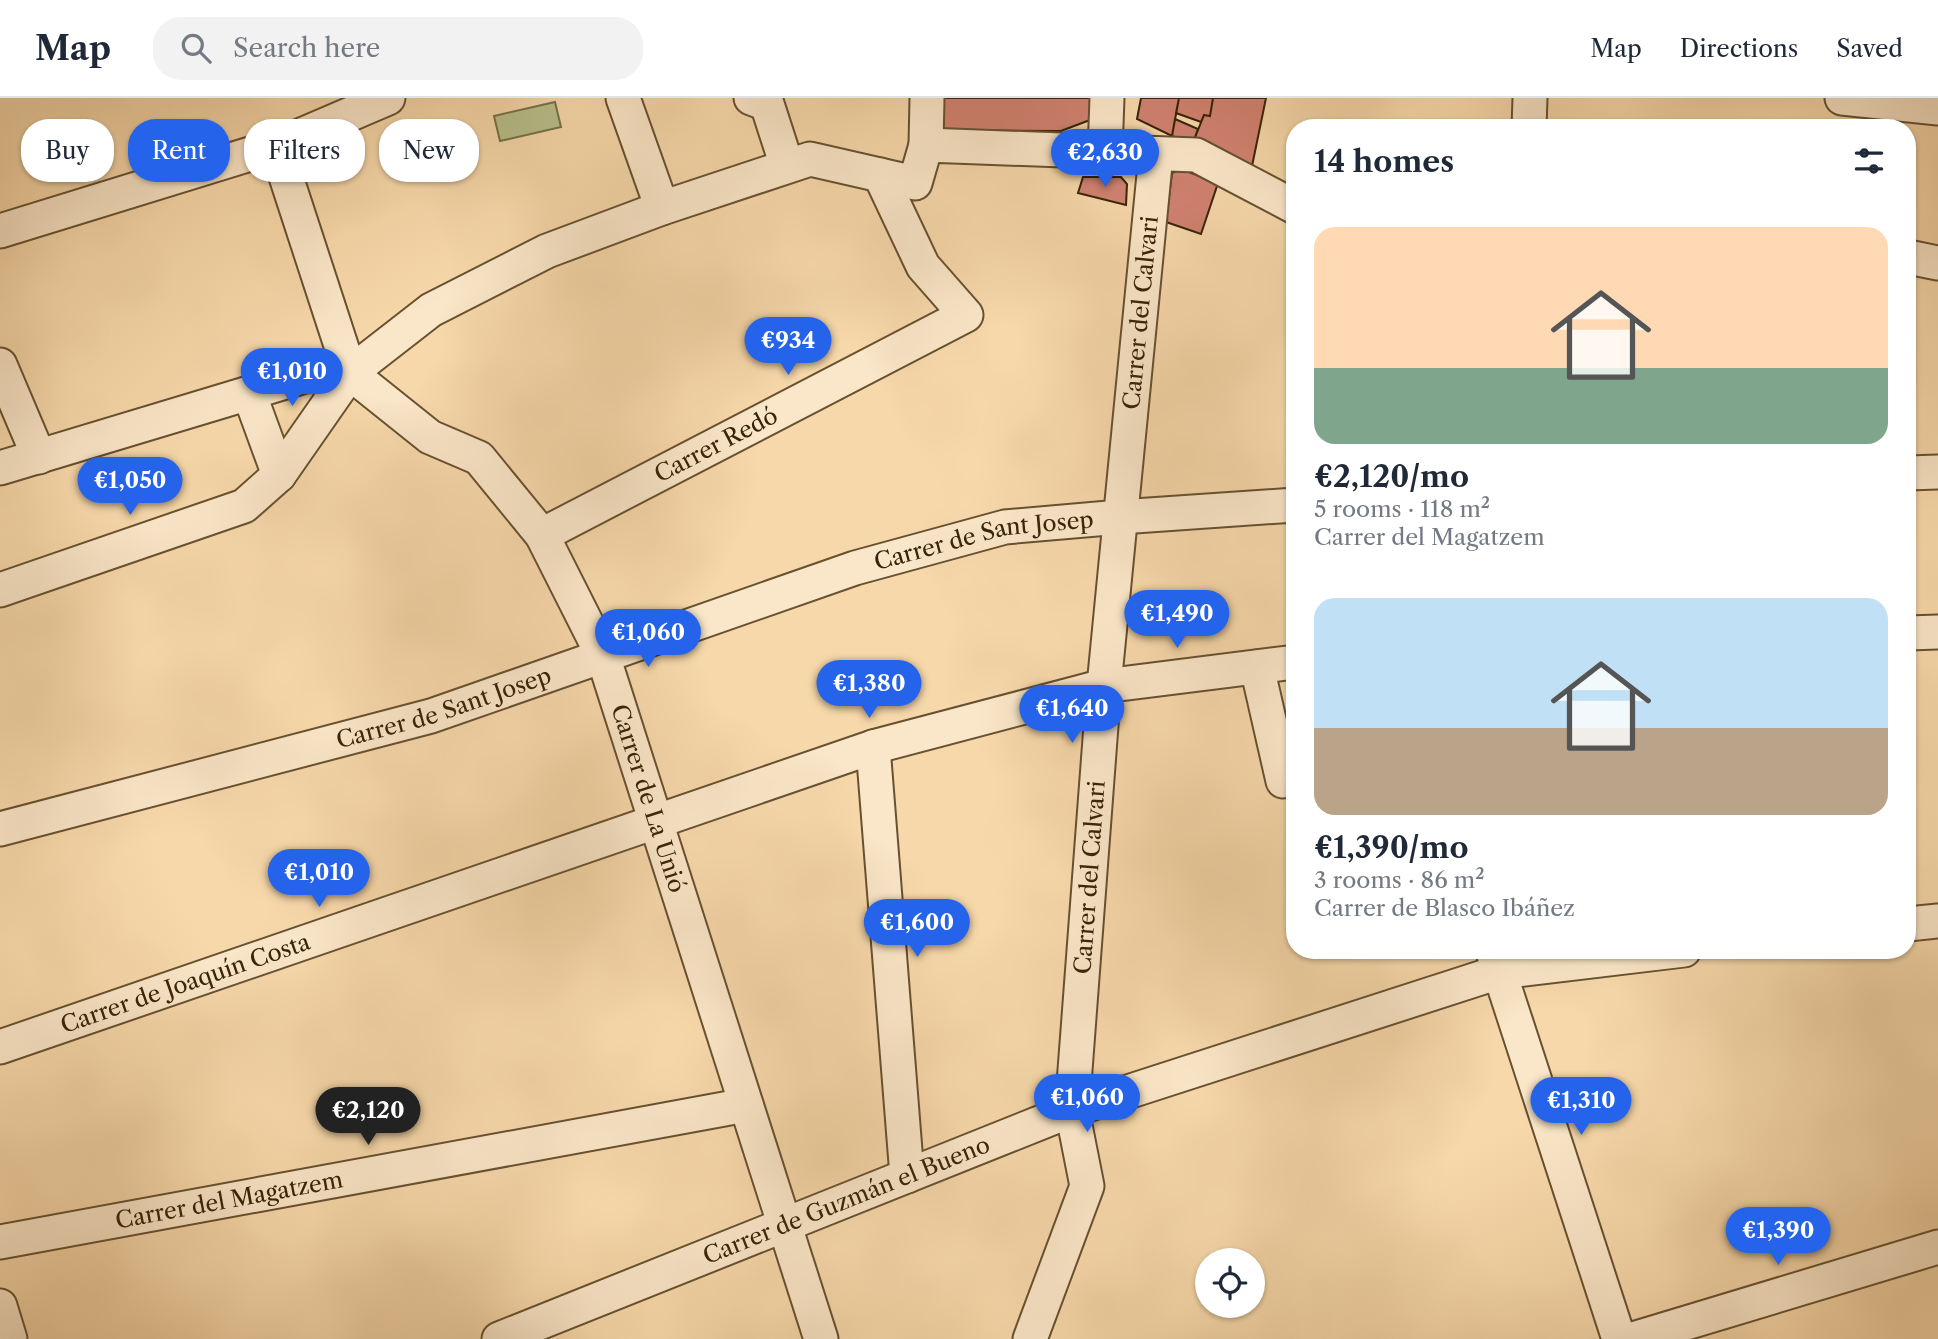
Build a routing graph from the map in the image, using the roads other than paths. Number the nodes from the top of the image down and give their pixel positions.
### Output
1 (388, 98) edge
2 (623, 98) edge
3 (751, 98) edge
4 (928, 98) edge
5 (1107, 98) edge
6 (1530, 98) edge
7 (1842, 98) edge
8 (1891, 100) edge
9 (1938, 108) edge
10 (339, 119) edge
11 (1529, 119) edge
12 (926, 145) junction
13 (1105, 152) junction
14 (1156, 154) junction
15 (244, 156) edge
16 (787, 166) junction
17 (880, 175) junction
18 (288, 182) edge
19 (1286, 202) edge
20 (662, 208) junction
21 (0, 231) edge
22 (1916, 258) edge
23 (1938, 262) edge
24 (0, 365) edge
25 (351, 373) junction
26 (249, 393) junction
27 (39, 457) junction
28 (0, 468) edge
29 (1938, 472) edge
30 (1916, 473) edge
31 (279, 475) junction
32 (1286, 506) edge
33 (1120, 517) junction
34 (542, 535) junction
35 (0, 590) edge
36 (1938, 632) edge
37 (1916, 633) edge
38 (603, 656) junction
39 (1286, 663) edge
40 (1257, 667) junction
41 (1104, 687) junction
42 (873, 747) junction
43 (1286, 780) edge
44 (656, 822) junction
45 (0, 830) edge
46 (1938, 920) edge
47 (1916, 923) edge
48 (1530, 959) edge
49 (1496, 961) edge
50 (0, 1047) edge
51 (746, 1105) junction
52 (1072, 1110) junction
53 (906, 1176) junction
54 (784, 1225) junction
55 (0, 1242) edge
56 (1938, 1247) edge
57 (0, 1306) edge
58 (10, 1339) edge
59 (499, 1339) edge
60 (821, 1339) edge
61 (1030, 1339) edge
62 (1619, 1339) edge
63 (1633, 1339) edge

1 - 10 street
2 - 20 street
3 - 16 street
4 - 12 street
5 - 13 street
6 - 11 street
7 - 8 street
8 - 9 street
12 - 13 street
12 - 17 street
13 - 14 street
14 - 19 street
14 - 33 street, Carrer del Calvari
15 - 21 street
16 - 17 street
16 - 20 street
17 - 34 street, Carrer Redó
18 - 25 street
20 - 25 street
22 - 23 street
24 - 27 street
25 - 26 street
25 - 31 street
25 - 34 street, Carrer de La Unió
26 - 27 street
26 - 31 street
27 - 28 street
29 - 30 street
31 - 35 street
32 - 33 street, Carrer de Sant Josep
33 - 38 street, Carrer de Sant Josep
33 - 41 street, Carrer del Calvari
34 - 38 street, Carrer de La Unió
36 - 37 street
38 - 44 street, Carrer de La Unió
38 - 45 street, Carrer de Sant Josep
39 - 40 street, Carrer de Joaquín Costa
40 - 41 street, Carrer de Joaquín Costa
40 - 43 street
41 - 42 street, Carrer de Joaquín Costa
41 - 52 street, Carrer del Calvari
42 - 44 street, Carrer de Joaquín Costa
42 - 53 street
44 - 50 street, Carrer de Joaquín Costa
44 - 51 street, Carrer de La Unió
46 - 47 street
48 - 49 street, Carrer de Guzmán el Bueno
49 - 52 street, Carrer de Guzmán el Bueno
49 - 62 street
51 - 54 street, Carrer de La Unió
51 - 55 street, Carrer del Magatzem
52 - 53 street, Carrer de Guzmán el Bueno
52 - 61 street, Carrer del Calvari
53 - 54 street, Carrer de Guzmán el Bueno
54 - 59 street, Carrer de Guzmán el Bueno
54 - 60 street, Carrer de La Unió
56 - 63 street
57 - 58 street

